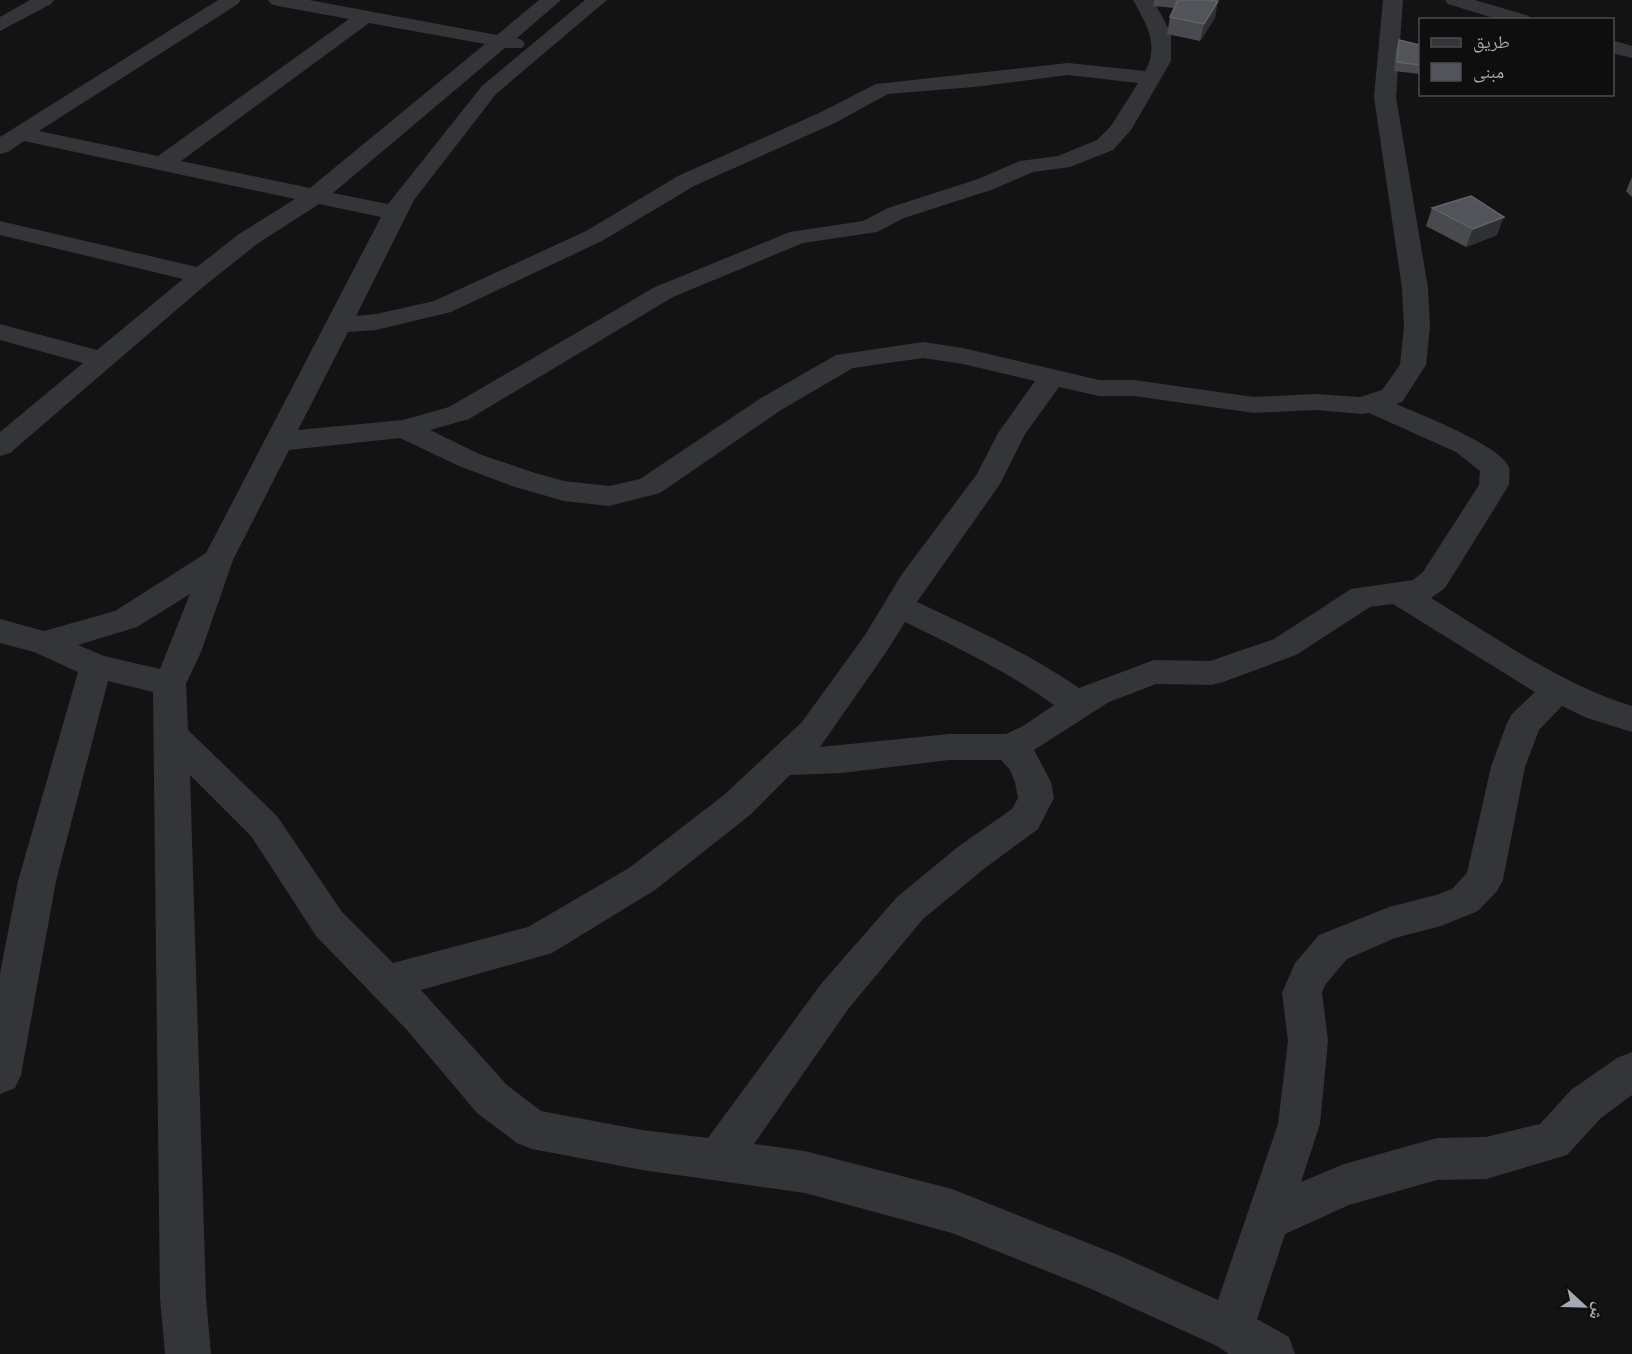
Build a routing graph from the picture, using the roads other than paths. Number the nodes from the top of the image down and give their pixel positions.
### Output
1 (44, 0) edge
2 (231, 0) edge
3 (278, 0) edge
4 (551, 0) edge
5 (597, 0) edge
6 (1143, 0) edge
7 (1393, 0) edge
8 (1455, 0) edge
9 (366, 16) junction
10 (1515, 18) edge
11 (0, 25) edge
12 (500, 41) junction
13 (1614, 47) edge
14 (538, 48) junction
15 (1632, 52) edge
16 (1152, 78) junction
17 (20, 134) junction
18 (0, 147) edge
19 (162, 164) junction
20 (315, 196) junction
21 (395, 213) junction
22 (0, 228) edge
23 (202, 276) junction
24 (338, 325) junction
25 (0, 332) edge
26 (103, 360) junction
27 (1051, 378) junction
28 (1371, 403) junction
29 (404, 429) junction
30 (278, 442) junction
31 (0, 447) edge
32 (218, 560) junction
33 (1398, 593) junction
34 (898, 606) junction
35 (0, 631) edge
36 (44, 643) junction
37 (96, 666) junction
38 (169, 684) junction
39 (1558, 690) junction
40 (1079, 705) junction
41 (1632, 719) edge
42 (171, 735) junction
43 (1010, 747) junction
44 (781, 762) junction
45 (386, 982) junction
46 (1632, 1071) edge
47 (0, 1075) edge
48 (718, 1160) junction
49 (1268, 1219) junction
50 (1231, 1329) junction
51 (188, 1354) edge
52 (1272, 1354) edge

1 - 11 street
2 - 17 street
3 - 9 street
4 - 12 street
5 - 14 street
6 - 16 street
7 - 28 street
8 - 10 street
9 - 12 street
9 - 19 street
12 - 14 street
12 - 20 street
13 - 15 street
14 - 21 street
16 - 24 street
16 - 29 street
17 - 18 street
17 - 19 street
19 - 20 street
20 - 21 street
20 - 23 street
21 - 24 street
22 - 23 street
23 - 26 street
24 - 30 street
25 - 26 street
26 - 31 street
27 - 28 street
27 - 29 street
27 - 34 street
28 - 33 street
29 - 30 street
30 - 32 street
32 - 36 street
32 - 38 street
33 - 39 street
33 - 40 street
34 - 40 street
34 - 44 street
35 - 36 street
36 - 37 street
37 - 38 street
37 - 47 street
38 - 42 street
39 - 41 street
39 - 49 street
40 - 43 street
42 - 45 street
42 - 51 street
43 - 44 street
43 - 48 street
44 - 45 street
45 - 48 street
46 - 49 street
48 - 50 street
49 - 50 street
50 - 52 street

